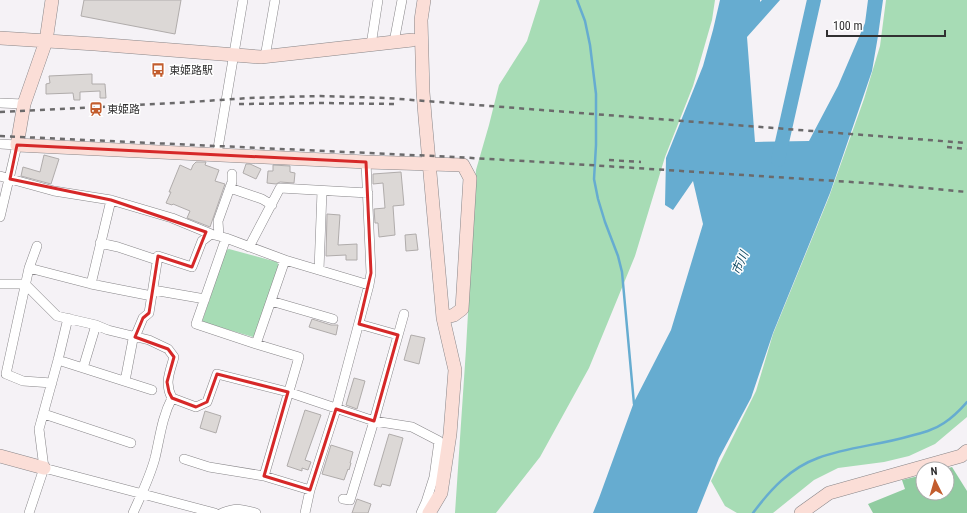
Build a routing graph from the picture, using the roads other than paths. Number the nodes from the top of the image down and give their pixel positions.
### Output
1 (52, 0) edge
2 (243, 0) edge
3 (275, 0) edge
4 (378, 0) edge
5 (402, 0) edge
6 (424, 0) edge
7 (0, 38) edge
8 (412, 40) dead end
9 (46, 41) junction
10 (394, 42) junction
11 (371, 45) junction
12 (234, 55) junction
13 (265, 57) junction
14 (0, 103) edge
15 (24, 104) junction
16 (0, 144) edge
17 (17, 145) junction
18 (216, 154) junction
19 (366, 162) junction
20 (429, 164) junction
21 (232, 174) dead end
22 (0, 176) edge
23 (10, 179) junction
24 (230, 188) junction
25 (322, 190) junction
26 (368, 193) junction
27 (111, 200) junction
28 (272, 205) junction
29 (0, 217) edge
30 (219, 236) junction
31 (100, 243) junction
32 (37, 246) dead end
33 (249, 247) junction
34 (157, 260) junction
35 (285, 260) junction
36 (29, 268) junction
37 (319, 270) junction
38 (0, 284) edge
39 (26, 284) junction
40 (91, 284) junction
41 (369, 285) junction
42 (152, 293) junction
43 (205, 299) junction
44 (271, 301) junction
45 (404, 314) dead end
46 (68, 318) junction
47 (443, 318) junction
48 (333, 319) dead end
49 (359, 324) junction
50 (96, 325) junction
51 (398, 335) junction
52 (135, 336) junction
53 (256, 344) junction
54 (58, 360) junction
55 (83, 368) junction
56 (125, 381) junction
57 (52, 384) junction
58 (152, 390) dead end
59 (288, 392) junction
60 (172, 398) junction
61 (336, 409) junction
62 (44, 414) junction
63 (374, 421) junction
64 (131, 442) dead end
65 (967, 451) edge
66 (0, 456) edge
67 (184, 459) dead end
68 (44, 468) junction
69 (264, 476) junction
70 (310, 490) junction
71 (142, 494) junction
72 (343, 499) dead end
73 (29, 513) edge
74 (133, 513) edge
75 (215, 513) edge
76 (222, 513) edge
77 (256, 513) edge
78 (305, 513) edge
79 (421, 513) edge
80 (429, 513) edge
81 (801, 513) edge

1 - 9 street
2 - 12 street
3 - 13 street
4 - 11 street
5 - 10 street
6 - 20 street
7 - 9 street
8 - 10 street
9 - 12 street
9 - 15 street
10 - 11 street
11 - 13 street
12 - 13 street
12 - 18 street
14 - 15 street
15 - 17 street
16 - 17 street
17 - 18 street
17 - 23 street
18 - 19 street
19 - 20 street
19 - 26 street
20 - 47 street
20 - 47 street
21 - 24 street
22 - 23 street
23 - 27 street
23 - 29 street
24 - 28 street
24 - 30 street
25 - 26 street
25 - 28 street
25 - 37 street
26 - 41 street
27 - 30 street
27 - 31 street
28 - 33 street
30 - 33 street
30 - 34 street
30 - 43 street
31 - 34 street
31 - 40 street
32 - 36 street
33 - 35 street
34 - 42 street
35 - 37 street
35 - 44 street
36 - 39 street
36 - 40 street
37 - 41 street
38 - 39 street
39 - 46 street
39 - 57 street
40 - 42 street
41 - 49 street
42 - 43 street
42 - 52 street
43 - 53 street
44 - 48 street
44 - 53 street
45 - 51 street
46 - 50 street
46 - 54 street
47 - 80 street
49 - 51 street
49 - 61 street
50 - 52 street
50 - 55 street
51 - 63 street
52 - 56 street
52 - 60 street
53 - 59 street
54 - 55 street
54 - 57 street
55 - 56 street
56 - 58 street
57 - 62 street
59 - 60 street
59 - 61 street
59 - 69 street
60 - 71 street
61 - 63 street
61 - 70 street
62 - 64 street
62 - 68 street
63 - 72 street
63 - 79 street
65 - 81 street
66 - 68 street
67 - 69 street
68 - 71 street
68 - 73 street
69 - 70 street
70 - 78 street
71 - 74 street
71 - 75 street
76 - 77 street

